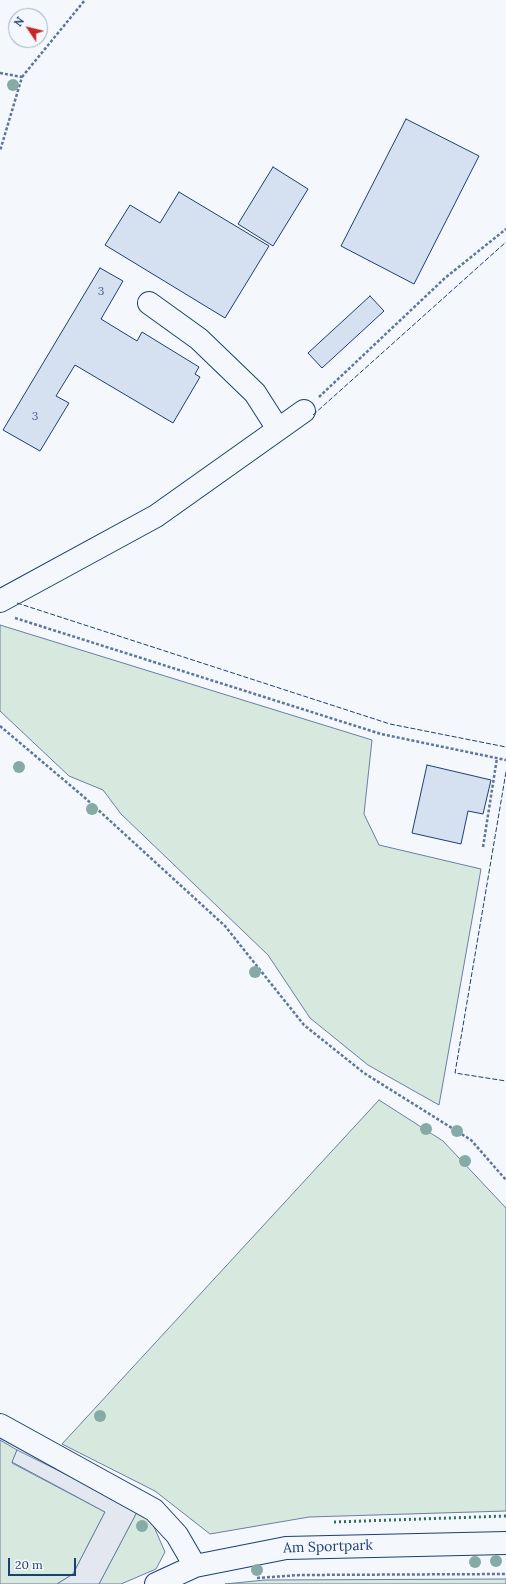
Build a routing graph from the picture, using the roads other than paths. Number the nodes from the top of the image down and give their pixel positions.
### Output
1 (149, 303) dead end
2 (304, 411) road end
3 (278, 429) junction
4 (4, 609) edge
5 (0, 1425) edge
6 (506, 1543) edge
7 (195, 1566) junction
8 (156, 1584) edge

1 - 3 street
2 - 3 street
3 - 4 street
5 - 7 street
6 - 7 street, Am Sportpark
7 - 8 street, Am Sportpark

